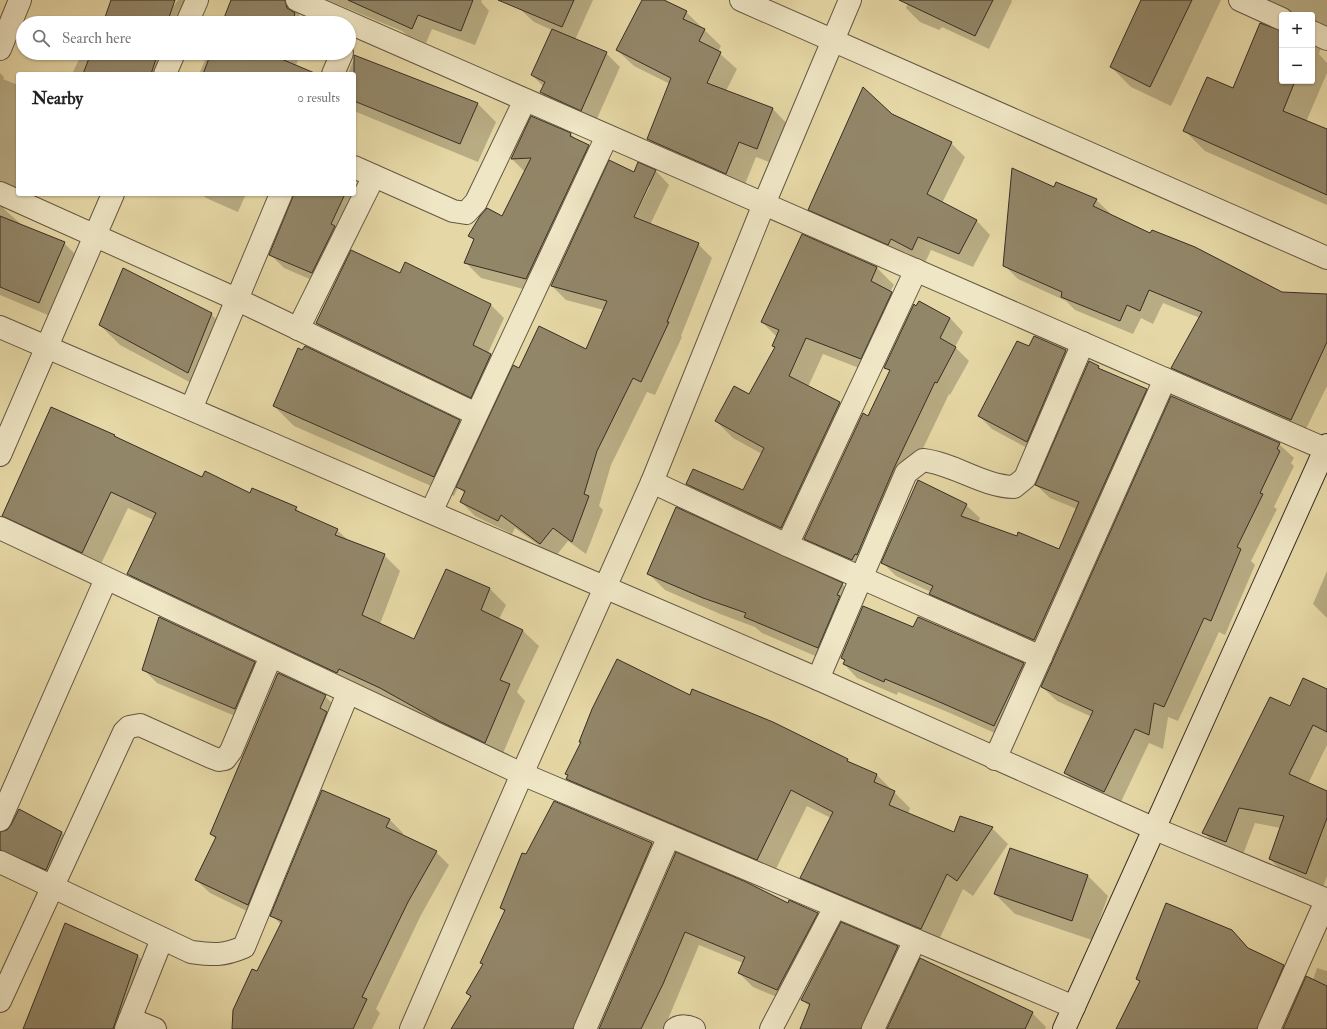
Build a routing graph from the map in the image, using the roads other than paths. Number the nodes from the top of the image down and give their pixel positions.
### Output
1 (20, 0) edge
2 (197, 0) edge
3 (297, 0) edge
4 (741, 0) edge
5 (850, 0) edge
6 (1240, 0) edge
7 (190, 16) edge
8 (324, 16) edge
9 (1279, 18) edge
10 (1315, 33) edge
11 (356, 34) edge
12 (1327, 39) edge
13 (832, 40) junction
14 (0, 49) edge
15 (171, 60) edge
16 (339, 60) edge
17 (166, 72) edge
18 (334, 72) edge
19 (525, 100) junction
20 (607, 136) junction
21 (356, 168) edge
22 (374, 176) junction
23 (0, 193) edge
24 (112, 196) edge
25 (280, 196) edge
26 (764, 204) junction
27 (95, 237) junction
28 (1327, 258) edge
29 (916, 270) junction
30 (236, 299) junction
31 (0, 327) edge
32 (298, 329) junction
33 (1083, 343) junction
34 (48, 347) junction
35 (1165, 379) junction
36 (192, 409) junction
37 (476, 414) junction
38 (1326, 447) edge
39 (0, 455) edge
40 (652, 482) junction
41 (431, 512) junction
42 (0, 528) edge
43 (787, 545) junction
44 (861, 577) junction
45 (106, 579) junction
46 (604, 588) junction
47 (271, 656) junction
48 (1041, 657) junction
49 (818, 679) junction
50 (348, 693) junction
51 (995, 759) junction
52 (522, 774) junction
53 (0, 820) edge
54 (1155, 829) junction
55 (669, 836) junction
56 (0, 862) edge
57 (54, 887) junction
58 (1327, 900) edge
59 (835, 907) junction
60 (162, 938) junction
61 (915, 940) junction
62 (0, 1002) edge
63 (1074, 1008) junction
64 (128, 1024) edge
65 (155, 1029) edge
66 (411, 1029) edge
67 (585, 1029) edge
68 (675, 1029) edge
69 (694, 1029) edge
70 (771, 1029) edge
71 (873, 1029) edge
72 (1064, 1029) edge
73 (1269, 1029) edge

1 - 14 street
2 - 7 street
3 - 8 street
4 - 13 street
5 - 13 street
6 - 9 street
10 - 12 street
11 - 19 street
13 - 26 street
13 - 28 street
15 - 17 street
16 - 18 street
19 - 20 street
19 - 22 street
20 - 26 street
20 - 37 street
21 - 22 street
22 - 32 street
23 - 27 street
24 - 27 street
25 - 30 street
26 - 29 street
26 - 40 street
27 - 30 street
27 - 34 street
29 - 33 street
29 - 43 street
30 - 32 street
30 - 36 street
31 - 34 street
32 - 37 street
33 - 35 street
33 - 44 street
34 - 36 street
34 - 39 street
35 - 38 street
35 - 48 street
36 - 41 street
37 - 41 street
38 - 54 street
40 - 43 street
40 - 46 street
41 - 46 street
42 - 45 street
43 - 44 street
44 - 48 street
44 - 49 street
45 - 47 street
45 - 53 street
46 - 49 street
46 - 52 street
47 - 50 street
47 - 57 street
48 - 51 street
49 - 51 street
50 - 52 street
50 - 60 street
51 - 54 street
52 - 55 street
52 - 66 street
54 - 58 street
54 - 63 street
55 - 59 street
55 - 67 street
56 - 57 street
57 - 60 street
57 - 62 street
58 - 73 street
59 - 61 street
59 - 70 street
60 - 64 street
61 - 63 street
61 - 71 street
63 - 72 street
64 - 65 street
68 - 69 street

